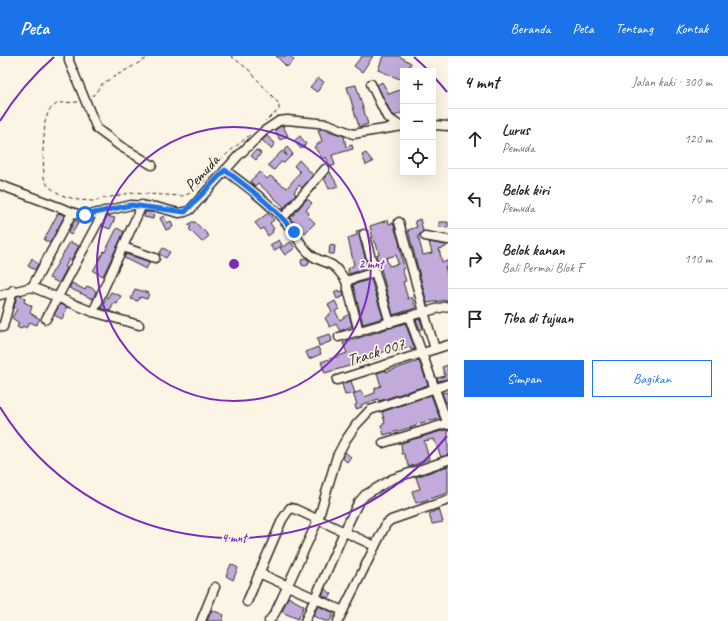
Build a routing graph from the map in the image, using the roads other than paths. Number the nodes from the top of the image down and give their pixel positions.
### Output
1 (69, 56) edge
2 (371, 84) dead end
3 (400, 125) edge
4 (436, 125) edge
5 (400, 126) edge
6 (447, 128) edge
7 (152, 165) dead end
8 (325, 169) dead end
9 (225, 170) junction
10 (0, 185) edge
11 (126, 205) junction
12 (142, 205) junction
13 (104, 211) junction
14 (72, 213) junction
15 (283, 218) junction
16 (136, 219) junction
17 (400, 222) dead end
18 (364, 234) dead end
19 (425, 236) dead end
20 (448, 240) edge
21 (123, 247) junction
22 (155, 258) dead end
23 (375, 272) junction
24 (346, 281) junction
25 (32, 287) junction
26 (14, 290) junction
27 (0, 294) edge
28 (58, 297) junction
29 (448, 306) edge
30 (93, 312) junction
31 (424, 312) junction
32 (409, 317) junction
33 (46, 319) dead end
34 (390, 324) junction
35 (139, 325) dead end
36 (3, 327) dead end
37 (359, 332) junction
38 (339, 337) dead end
39 (448, 345) edge
40 (435, 349) junction
41 (423, 353) junction
42 (337, 380) dead end
43 (448, 384) edge
44 (435, 388) junction
45 (448, 424) edge
46 (383, 443) dead end
47 (448, 460) edge
48 (448, 500) edge
49 (318, 520) junction
50 (344, 532) junction
51 (375, 546) junction
52 (259, 573) junction
53 (288, 586) junction
54 (216, 587) dead end
55 (316, 598) junction
56 (247, 602) dead end
57 (343, 611) junction
58 (201, 621) edge
59 (269, 621) edge
60 (306, 621) edge
61 (338, 621) edge

1 - 7 street
2 - 3 street
4 - 6 street
5 - 9 street, Pemuda
8 - 15 street
9 - 12 street, Pemuda
9 - 15 street
10 - 14 street, Pemuda
11 - 12 street, Pemuda
11 - 13 street, Pemuda
11 - 16 street
12 - 16 street
13 - 14 street, Pemuda
13 - 28 street
14 - 25 street
15 - 24 street
16 - 21 street
17 - 31 street
18 - 23 street
19 - 20 street
21 - 22 street
21 - 30 street
23 - 24 street
23 - 34 street
24 - 37 street
25 - 26 street
25 - 28 street
26 - 27 street
26 - 36 street
28 - 30 street
28 - 33 street
29 - 31 street
30 - 35 street
31 - 32 street
31 - 40 street
32 - 34 street
32 - 41 street
34 - 37 street
37 - 38 street
39 - 40 street, Track 007
40 - 41 street, Track 007
41 - 42 street, Track 007
41 - 44 street
43 - 44 street
44 - 45 street
44 - 49 street
45 - 46 street
47 - 50 street
48 - 51 street
49 - 50 street
49 - 52 street
49 - 53 street
50 - 51 street
50 - 55 street
51 - 57 street
52 - 53 street
52 - 56 street
53 - 55 street
53 - 59 street
54 - 58 street
55 - 57 street
55 - 60 street
57 - 61 street

